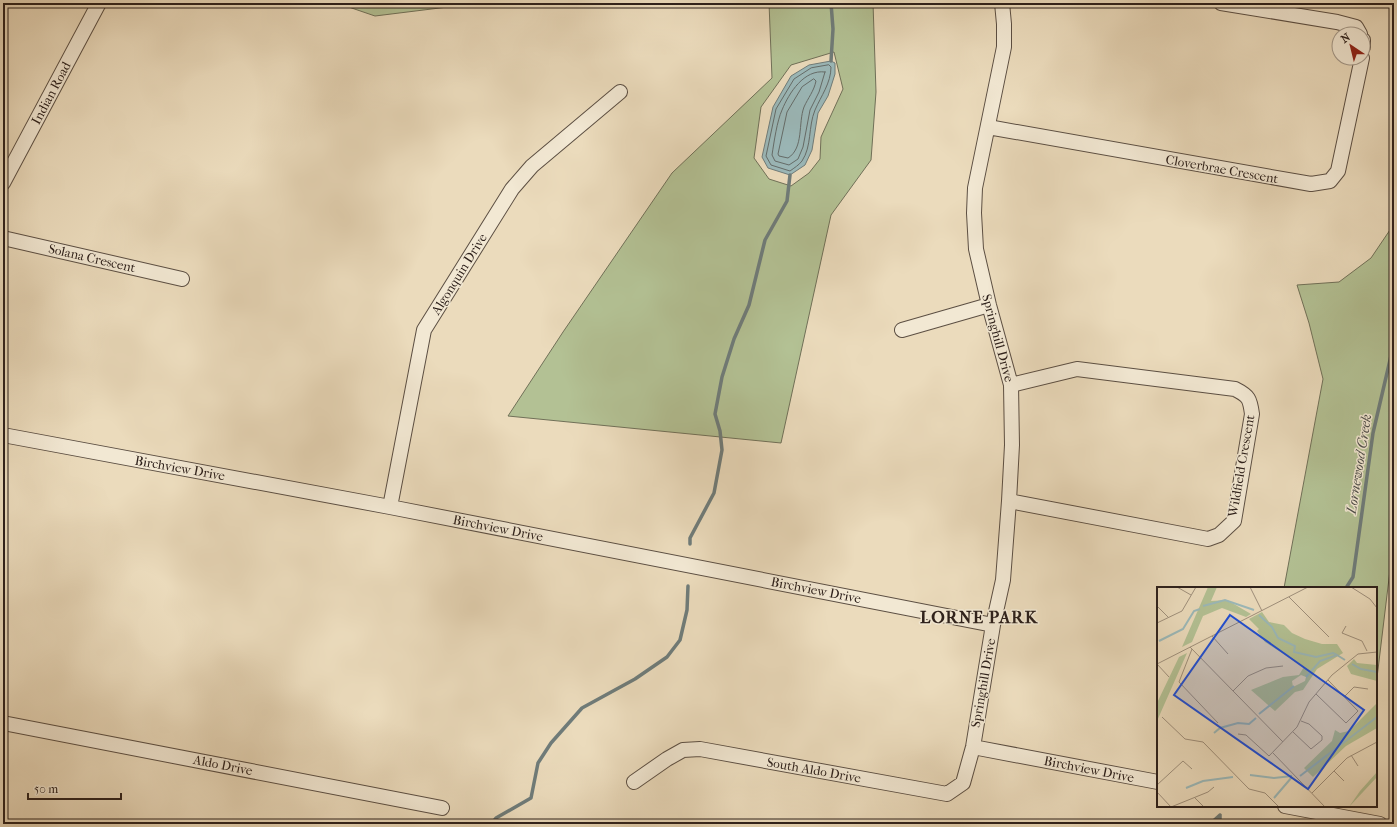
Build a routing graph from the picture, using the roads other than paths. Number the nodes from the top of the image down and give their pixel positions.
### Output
1 (99, 3) edge
2 (1002, 3) edge
3 (1221, 3) edge
4 (1352, 26) edge
5 (1360, 66) edge
6 (620, 92) dead end
7 (988, 127) junction
8 (3, 183) edge
9 (3, 238) edge
10 (182, 279) dead end
11 (989, 305) junction
12 (902, 330) dead end
13 (1011, 385) junction
14 (3, 435) edge
15 (1009, 501) junction
16 (390, 507) junction
17 (993, 625) junction
18 (3, 723) edge
19 (973, 747) junction
20 (634, 782) dead end
21 (1157, 782) edge
22 (1290, 807) edge
23 (442, 808) dead end
24 (1380, 824) edge

1 - 8 street, Indian Road
2 - 7 street, Springhill Drive
3 - 4 street
5 - 7 street, Cloverbrae Crescent
6 - 16 street, Algonquin Drive
7 - 11 street, Springhill Drive
9 - 10 street, Solana Crescent
11 - 12 street
11 - 13 street, Springhill Drive
13 - 15 street, Springhill Drive
13 - 15 street, Wildfield Crescent
14 - 16 street, Birchview Drive
15 - 17 street, Springhill Drive
16 - 17 street, Birchview Drive
17 - 19 street, Springhill Drive
18 - 23 street, Aldo Drive
19 - 20 street, South Aldo Drive
19 - 21 street, Birchview Drive
22 - 24 street

